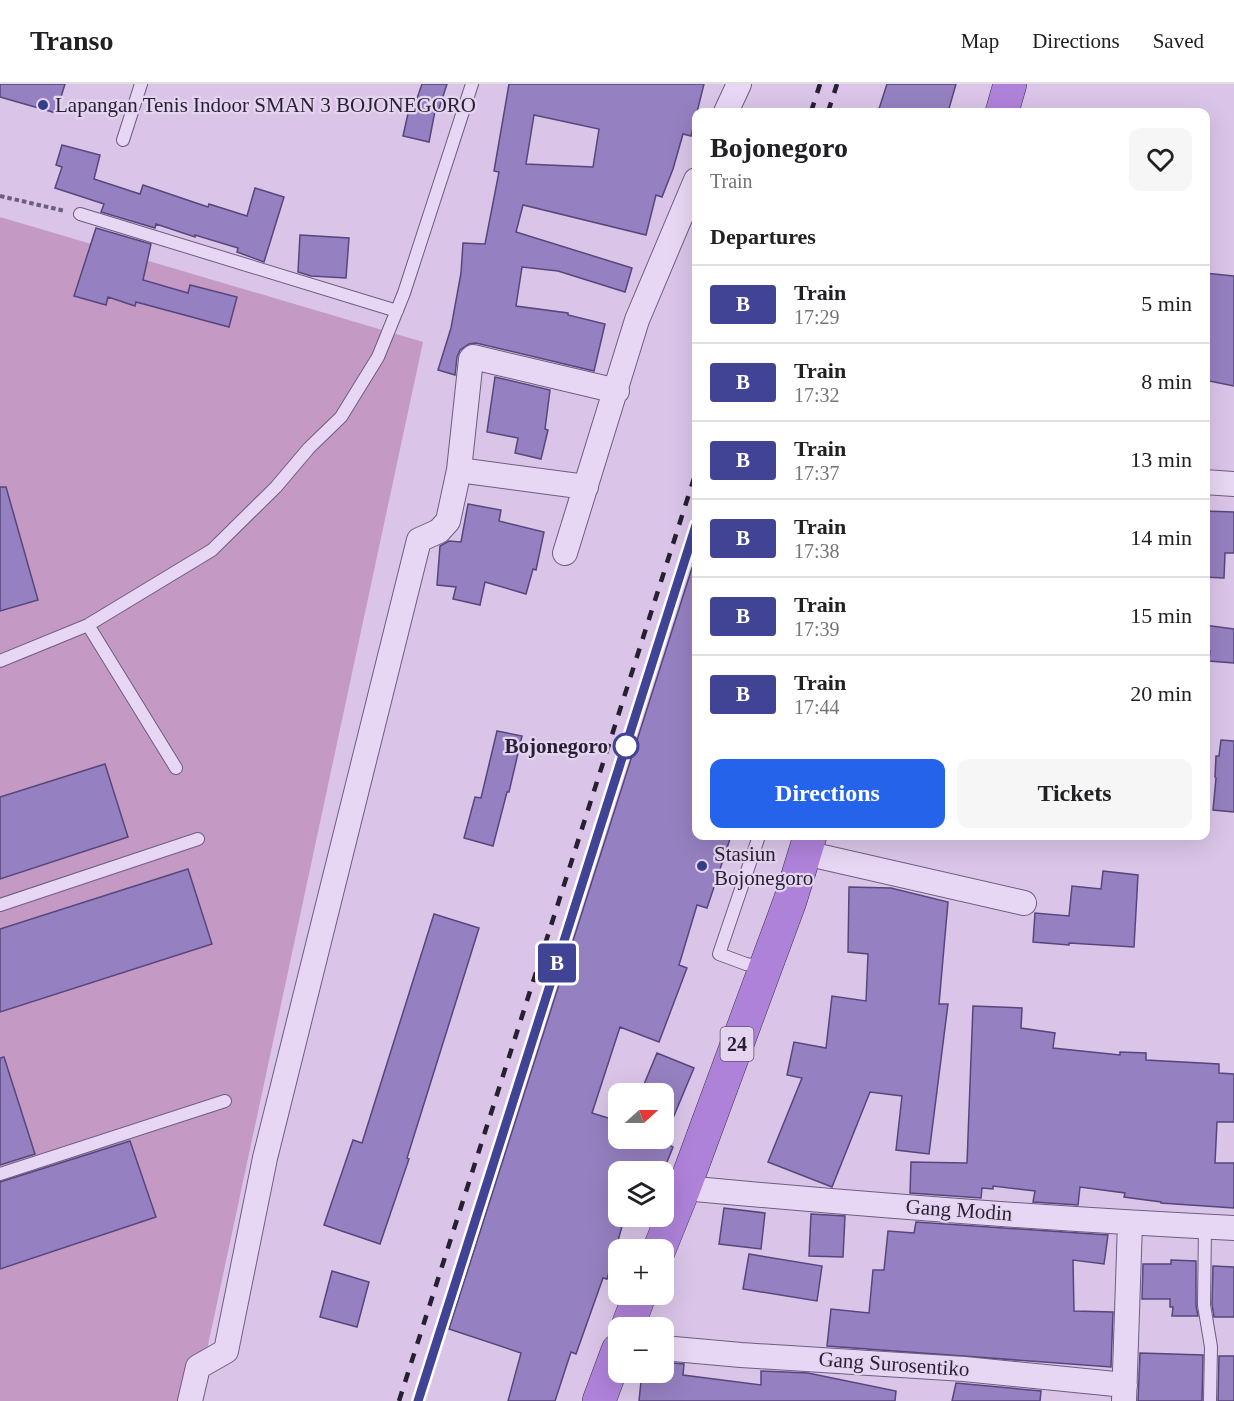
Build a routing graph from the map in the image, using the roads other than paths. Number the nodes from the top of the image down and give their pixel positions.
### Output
1 (141, 84) edge
2 (472, 84) edge
3 (739, 84) edge
4 (1010, 84) edge
5 (728, 108) edge
6 (1003, 108) edge
7 (123, 140) dead end
8 (692, 189) edge
9 (80, 214) road end
10 (397, 311) junction
11 (616, 391) junction
12 (459, 470) junction
13 (1210, 482) edge
14 (1234, 484) edge
15 (586, 487) junction
16 (565, 553) dead end
17 (88, 625) junction
18 (0, 661) edge
19 (176, 768) dead end
20 (198, 839) dead end
21 (758, 840) edge
22 (807, 844) edge
23 (1024, 903) dead end
24 (0, 905) edge
25 (766, 967) junction
26 (225, 1101) dead end
27 (0, 1174) edge
28 (684, 1188) junction
29 (1130, 1223) junction
30 (1205, 1227) junction
31 (1234, 1228) edge
32 (663, 1239) edge
33 (674, 1349) edge
34 (608, 1377) edge
35 (1125, 1393) edge
36 (190, 1401) edge
37 (599, 1401) edge
38 (1210, 1401) edge

1 - 7 lane
2 - 10 lane
3 - 5 street
4 - 6 highway
8 - 11 street
9 - 10 lane
10 - 17 lane
11 - 12 street
11 - 15 street
12 - 15 street
12 - 36 street
13 - 14 street
15 - 16 street
17 - 18 lane
17 - 19 lane
20 - 24 lane
21 - 25 lane
22 - 23 street
22 - 25 highway, 24
25 - 28 highway, 24
26 - 27 lane
28 - 29 street, Gang Modin
28 - 32 highway, 24
29 - 30 street, Gang Modin
29 - 35 street
30 - 31 street, Gang Modin
30 - 38 lane
33 - 35 street, Gang Surosentiko
34 - 37 highway

